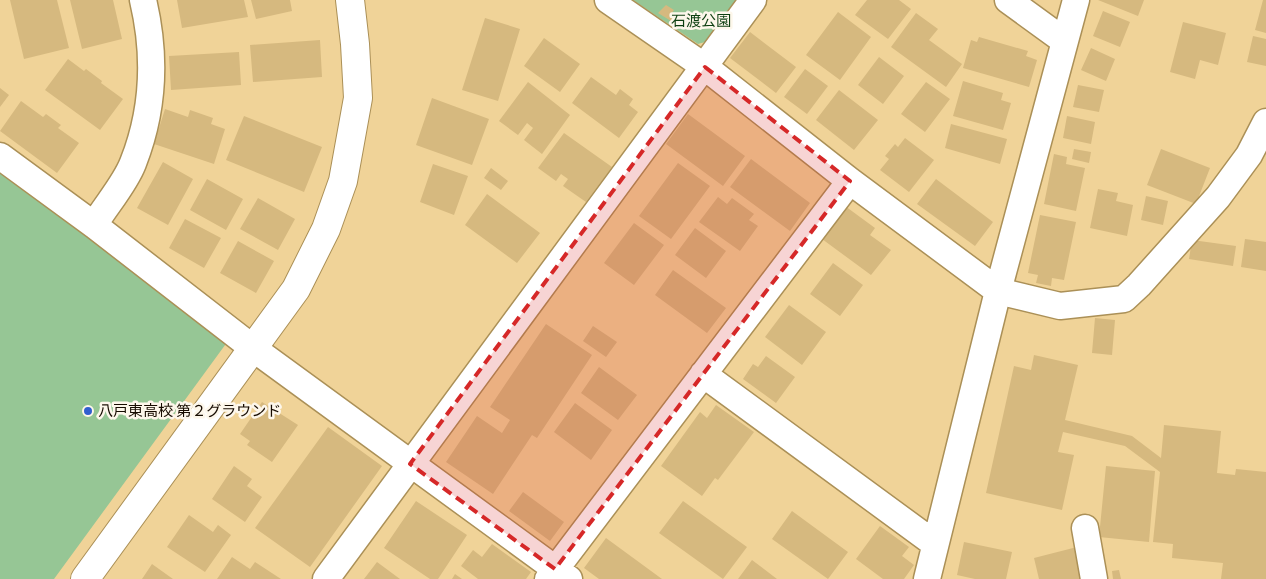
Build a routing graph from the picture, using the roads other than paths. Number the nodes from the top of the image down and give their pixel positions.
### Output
1 (143, 0) edge
2 (350, 0) edge
3 (608, 0) edge
4 (753, 0) edge
5 (1008, 0) edge
6 (1076, 0) edge
7 (1063, 40) junction
8 (705, 67) junction
9 (1266, 122) edge
10 (0, 156) edge
11 (850, 181) junction
12 (94, 225) junction
13 (998, 291) junction
14 (254, 349) junction
15 (703, 374) junction
16 (410, 464) junction
17 (1085, 528) dead end
18 (935, 544) junction
19 (558, 576) edge
20 (84, 579) edge
21 (326, 579) edge
22 (927, 579) edge
23 (1094, 579) edge

1 - 12 street
2 - 14 street
3 - 8 street
4 - 8 street
5 - 7 street
6 - 7 street
7 - 13 street
8 - 11 street
8 - 16 street
9 - 13 street
10 - 12 street
11 - 13 street
11 - 15 street
12 - 14 street
13 - 18 street
14 - 16 street
14 - 20 street
15 - 18 street
15 - 19 street
16 - 19 street
16 - 21 street
17 - 23 street
18 - 22 street

